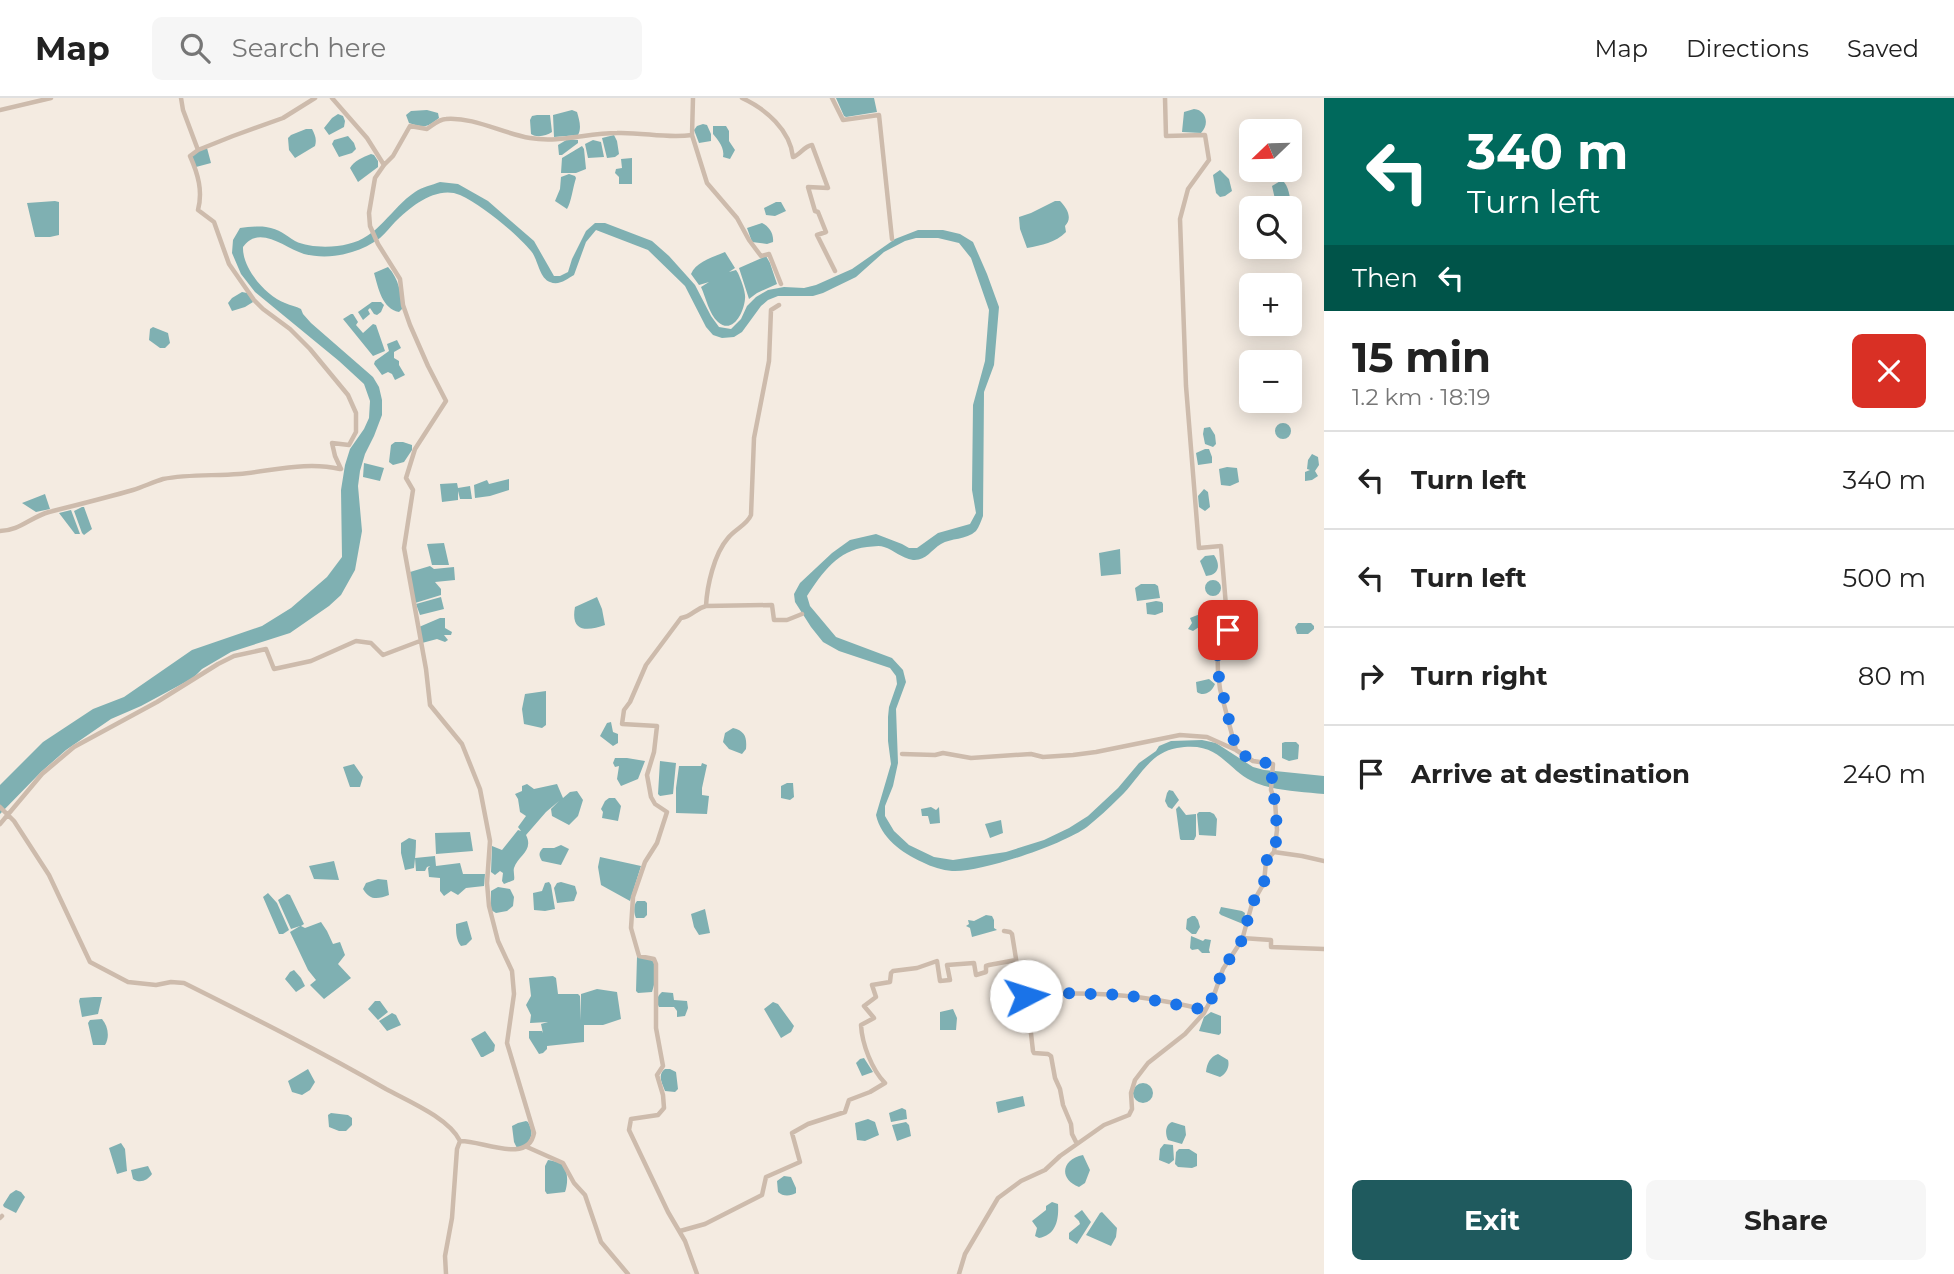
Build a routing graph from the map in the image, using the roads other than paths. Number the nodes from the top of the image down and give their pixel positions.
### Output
1 (51, 98) edge
2 (181, 98) edge
3 (315, 98) edge
4 (332, 98) edge
5 (692, 98) edge
6 (742, 98) edge
7 (832, 98) edge
8 (1165, 98) edge
9 (0, 110) edge
10 (692, 135) junction
11 (198, 150) junction
12 (384, 165) junction
13 (892, 239) dead end
14 (835, 271) dead end
15 (781, 284) dead end
16 (779, 305) dead end
17 (0, 531) edge
18 (706, 606) junction
19 (802, 614) dead end
20 (420, 641) junction
21 (1236, 750) junction
22 (902, 754) dead end
23 (0, 807) edge
24 (8, 814) junction
25 (0, 824) edge
26 (1275, 852) junction
27 (1324, 861) edge
28 (1004, 931) dead end
29 (1242, 938) junction
30 (1324, 949) edge
31 (1016, 960) junction
32 (1026, 996) junction
33 (1206, 1010) junction
34 (460, 1141) junction
35 (1077, 1144) junction
36 (527, 1147) junction
37 (680, 1231) junction
38 (446, 1274) edge
39 (628, 1274) edge
40 (697, 1274) edge
41 (959, 1274) edge

1 - 9 street
2 - 11 street
3 - 11 street
4 - 12 street
5 - 10 street
6 - 14 street
7 - 13 street
8 - 21 street
10 - 12 street
10 - 15 street
11 - 17 street
12 - 20 street
16 - 18 street
18 - 19 street
18 - 37 street
20 - 24 street
20 - 36 street
21 - 22 street
21 - 26 street
23 - 24 street
24 - 25 street
24 - 34 street
26 - 27 street
26 - 29 street
28 - 31 street
29 - 30 street
29 - 33 street
31 - 32 street
31 - 37 street
32 - 33 street
32 - 35 street
33 - 35 street
34 - 36 street
34 - 38 street
35 - 41 street
36 - 39 street
37 - 40 street

